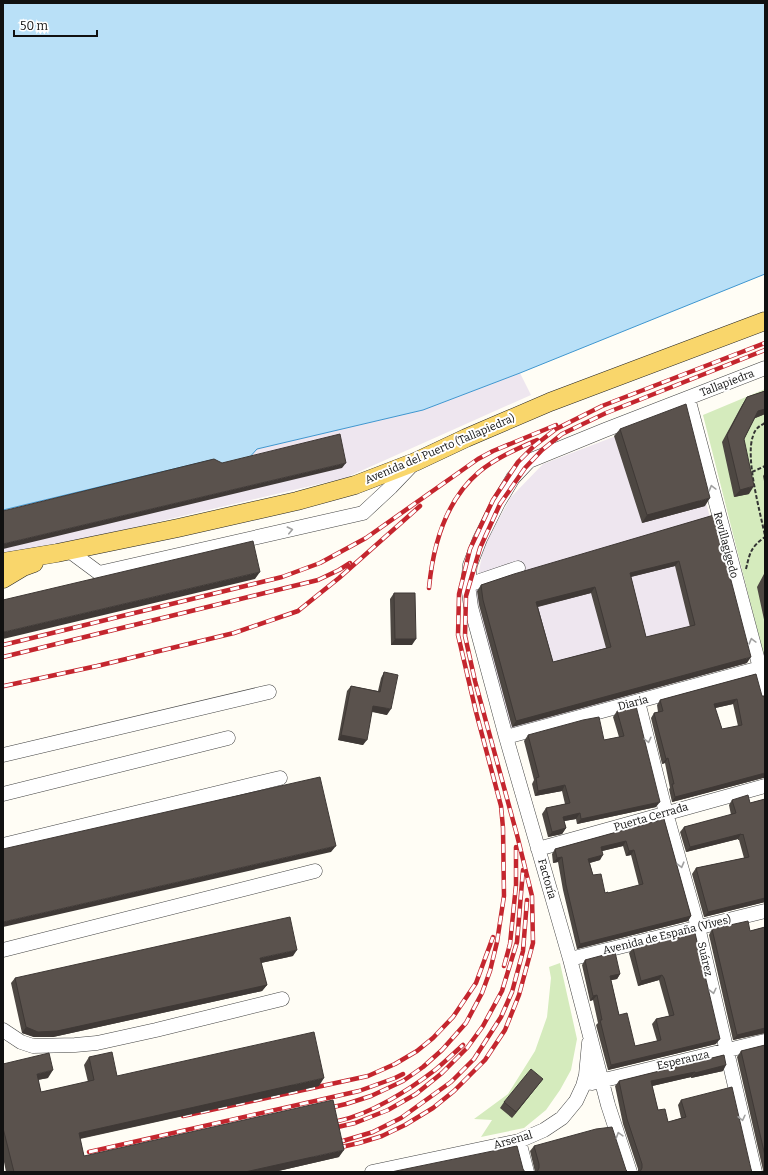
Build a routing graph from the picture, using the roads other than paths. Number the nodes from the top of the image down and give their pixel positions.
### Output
1 (765, 321) edge
2 (765, 368) edge
3 (688, 398) junction
4 (415, 462) junction
5 (62, 552) junction
6 (3, 562) edge
7 (518, 568) dead end
8 (3, 579) edge
9 (468, 585) junction
10 (760, 668) junction
11 (269, 692) dead end
12 (765, 692) edge
13 (638, 702) junction
14 (506, 737) junction
15 (228, 738) dead end
16 (3, 755) edge
17 (280, 778) dead end
18 (765, 786) edge
19 (3, 794) edge
20 (666, 813) junction
21 (3, 845) edge
22 (538, 849) junction
23 (315, 871) dead end
24 (765, 911) edge
25 (698, 927) junction
26 (3, 950) edge
27 (570, 959) junction
28 (282, 999) dead end
29 (3, 1030) edge
30 (590, 1035) junction
31 (765, 1041) edge
32 (726, 1050) junction
33 (602, 1080) junction
34 (583, 1086) junction
35 (519, 1141) junction
36 (436, 1165) edge
37 (372, 1172) edge
38 (526, 1172) edge
39 (630, 1172) edge
40 (754, 1172) edge

1 - 4 main road, Avenida del Puerto (Tallapiedra)
2 - 3 street, Tallapiedra
3 - 9 street, Tallapiedra
10 -> 3 street, Revillagigedo
4 - 5 main road, Avenida del Puerto (Tallapiedra)
5 -> 4 street
5 - 6 main road
5 - 8 main road
7 - 9 street
9 - 14 street, Factoría
10 - 12 street, Revillagigedo
10 - 13 street, Diaria
11 - 16 street
13 - 14 street, Diaria
13 -> 20 street, Suárez
14 - 22 street, Factoría
15 - 19 street
17 - 21 street
18 - 20 street, Puerta Cerrada
20 - 22 street, Puerta Cerrada
20 -> 25 street, Suárez
22 - 27 street, Factoría
23 - 26 street
24 - 25 street, Avenida de España (Vives)
25 - 27 street, Avenida de España (Vives)
25 -> 32 street, Suárez
27 - 30 street, Factoría
28 - 29 street
30 - 33 street, Factoría
30 - 34 street, Arsenal
31 - 32 street, Esperanza
32 - 33 street, Esperanza
32 -> 40 street, Suárez
33 - 34 street, Esperanza
39 -> 33 street, Factoría
34 - 35 street, Arsenal
35 - 36 street, Arsenal
35 - 38 street
36 - 37 street, Arsenal

